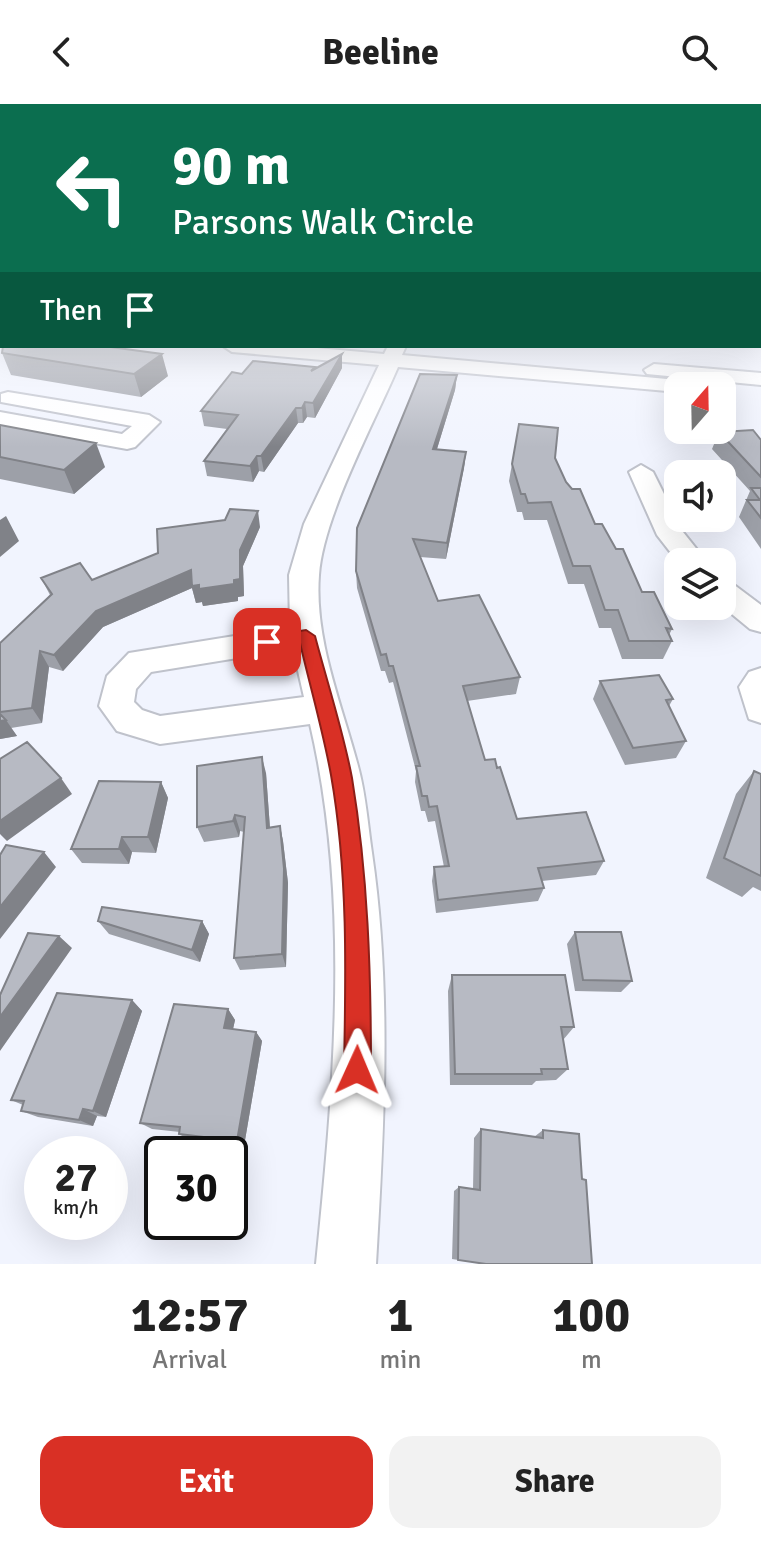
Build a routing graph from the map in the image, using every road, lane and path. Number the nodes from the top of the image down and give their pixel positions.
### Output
1 (312, 348) edge
2 (391, 350) edge
3 (761, 379) edge
4 (664, 384) edge
5 (736, 391) edge
6 (761, 393) edge
7 (2, 404) edge
8 (149, 422) dead end
9 (641, 472) dead end
10 (682, 548) edge
11 (736, 602) edge
12 (761, 621) edge
13 (306, 636) junction
14 (761, 681) edge
15 (325, 708) junction
16 (761, 709) edge
17 (346, 1264) edge

1 - 2 street
2 - 3 street
2 - 4 street
2 - 13 street
5 - 6 street
7 - 8 street
9 - 10 street
11 - 12 street
13 - 15 street
13 - 15 street
14 - 16 street
15 - 17 street

